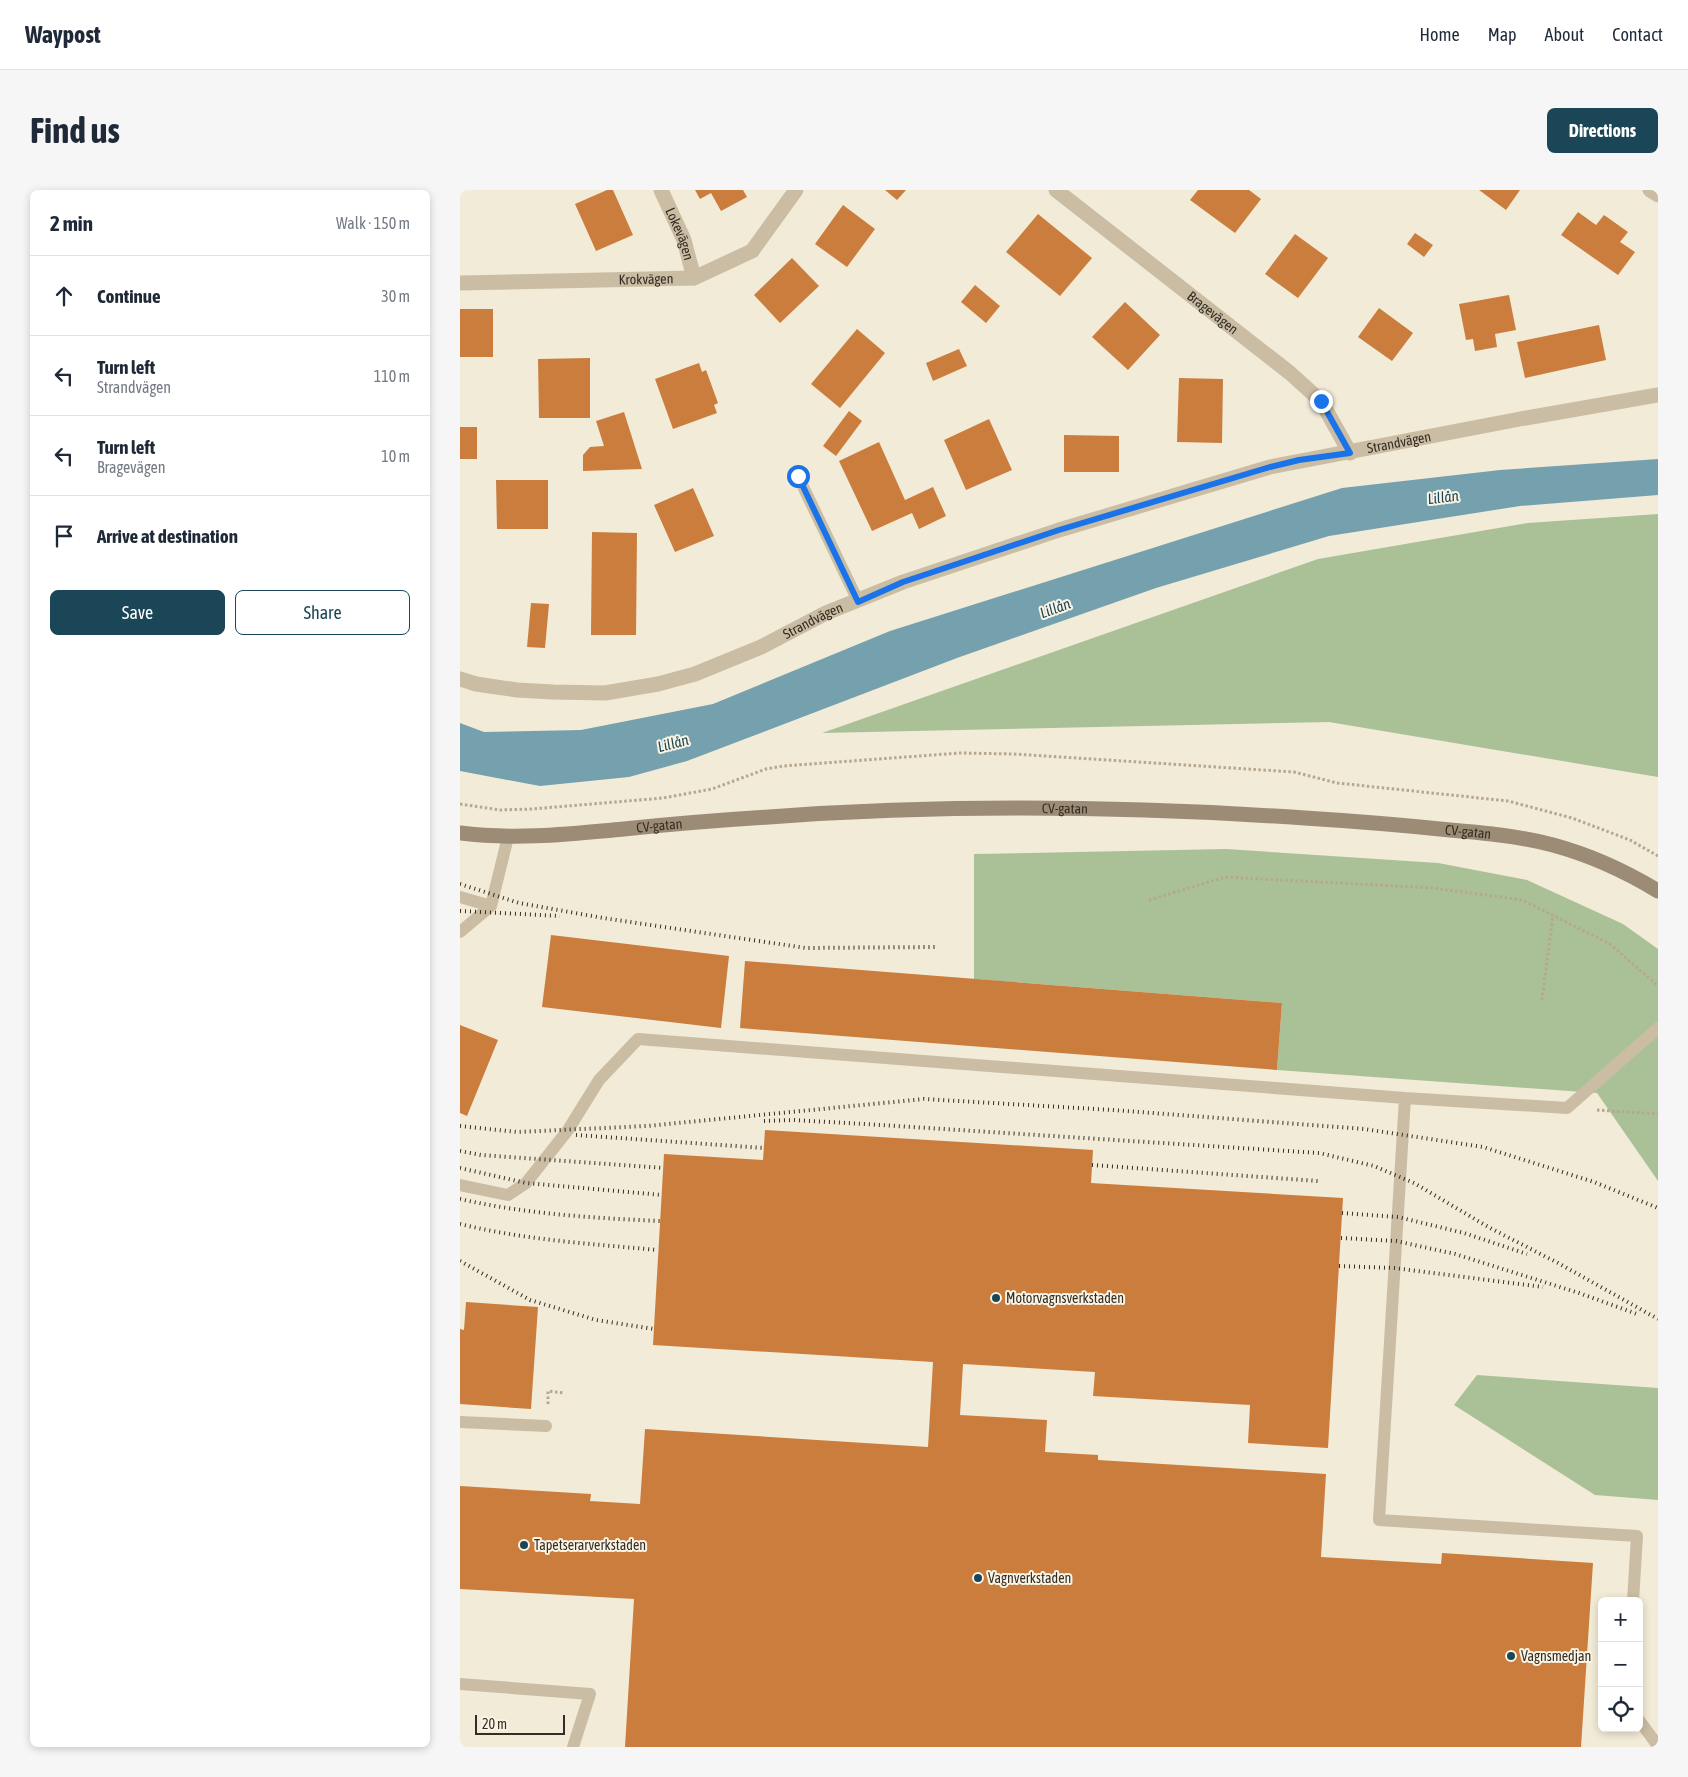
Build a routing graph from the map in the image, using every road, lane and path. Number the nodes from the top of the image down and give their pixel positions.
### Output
1 (661, 190) edge
2 (796, 190) edge
3 (1056, 190) edge
4 (1650, 190) edge
5 (1658, 195) edge
6 (694, 278) junction
7 (460, 283) edge
8 (1658, 395) edge
9 (1350, 453) junction
10 (798, 476) dead end
11 (858, 602) junction
12 (460, 679) edge
13 (460, 833) edge
14 (508, 837) junction
15 (1658, 891) edge
16 (460, 897) edge
17 (1149, 900) dead end
18 (491, 906) junction
19 (1553, 915) junction
20 (460, 932) edge
21 (1658, 986) edge
22 (1542, 1000) dead end
23 (1658, 1028) edge
24 (1405, 1098) junction
25 (1567, 1108) junction
26 (1658, 1114) edge
27 (460, 1185) edge
28 (460, 1422) edge
29 (546, 1426) dead end
30 (1633, 1597) edge
31 (460, 1684) edge
32 (1643, 1725) edge
33 (1658, 1746) edge
34 (573, 1747) edge

1 - 6 street, Lokevägen
2 - 6 street, Krokvägen
3 - 9 street, Bragevägen
4 - 5 street
6 - 7 street, Krokvägen
8 - 9 street, Strandvägen
9 - 11 street, Strandvägen
10 - 11 lane
11 - 12 street, Strandvägen
13 - 14 street, CV-gatan
14 - 15 street, CV-gatan
14 - 18 lane
16 - 18 lane
17 - 19 path
18 - 20 lane
19 - 21 path
19 - 22 path
23 - 25 lane
24 - 25 lane
24 - 27 lane
24 - 30 lane
25 - 26 path
28 - 29 lane
31 - 34 lane
32 - 33 lane

